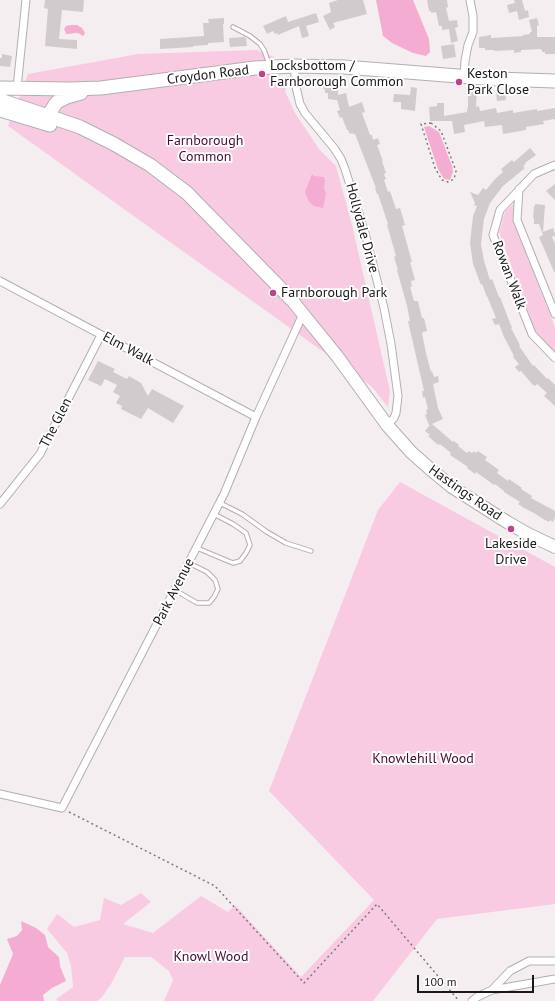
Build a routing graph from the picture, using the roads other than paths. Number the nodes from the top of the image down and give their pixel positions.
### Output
1 (26, 0) edge
2 (470, 0) edge
3 (233, 27) dead end
4 (294, 66) junction
5 (270, 67) junction
6 (464, 77) junction
7 (555, 81) edge
8 (0, 88) edge
9 (17, 88) junction
10 (101, 88) junction
11 (48, 89) junction
12 (72, 95) junction
13 (0, 100) edge
14 (57, 102) junction
15 (0, 110) edge
16 (43, 119) junction
17 (68, 123) junction
18 (114, 144) junction
19 (555, 165) edge
20 (519, 189) junction
21 (0, 281) edge
22 (290, 299) joint
23 (303, 314) junction
24 (555, 314) edge
25 (101, 335) junction
26 (555, 358) edge
27 (256, 417) junction
28 (387, 424) junction
29 (220, 503) junction
30 (0, 504) edge
31 (214, 514) junction
32 (555, 547) edge
33 (196, 548) junction
34 (311, 551) dead end
35 (189, 563) junction
36 (175, 590) junction
37 (0, 794) edge
38 (555, 961) edge
39 (555, 979) edge
40 (492, 990) junction
41 (472, 1001) edge

1 - 9 street
2 - 6 street
3 - 5 lane
4 - 5 highway, Croydon Road
4 - 6 highway, Croydon Road
4 - 28 street, Hollydale Drive
5 - 10 highway, Croydon Road
6 - 7 highway, Croydon Road
8 - 9 highway, Croydon Road
9 - 11 highway, Croydon Road
10 - 11 highway, Croydon Road
10 - 12 highway, Croydon Road
11 - 14 highway
12 - 14 highway, Croydon Road
12 - 17 highway
13 - 16 highway
14 - 16 highway
15 - 16 highway
16 - 17 highway
16 - 18 highway
17 - 18 highway
18 - 22 highway
19 - 20 street, Rowan Walk
20 - 24 street, Rowan Walk
20 - 26 street, Rowan Walk
21 - 25 street, Elm Walk
22 - 23 main road
23 - 27 street, Park Avenue
23 - 28 main road
25 - 27 street, Elm Walk
25 - 30 street, The Glen
27 - 29 street, Park Avenue
28 - 32 main road, Hastings Road
29 - 31 street, Park Avenue
29 - 34 lane
31 - 33 street, Park Avenue
31 - 33 lane
33 - 35 street, Park Avenue
35 - 36 street, Park Avenue
35 - 36 lane
36 - 37 street, Park Avenue
38 - 40 street
39 - 40 street
40 - 41 street

